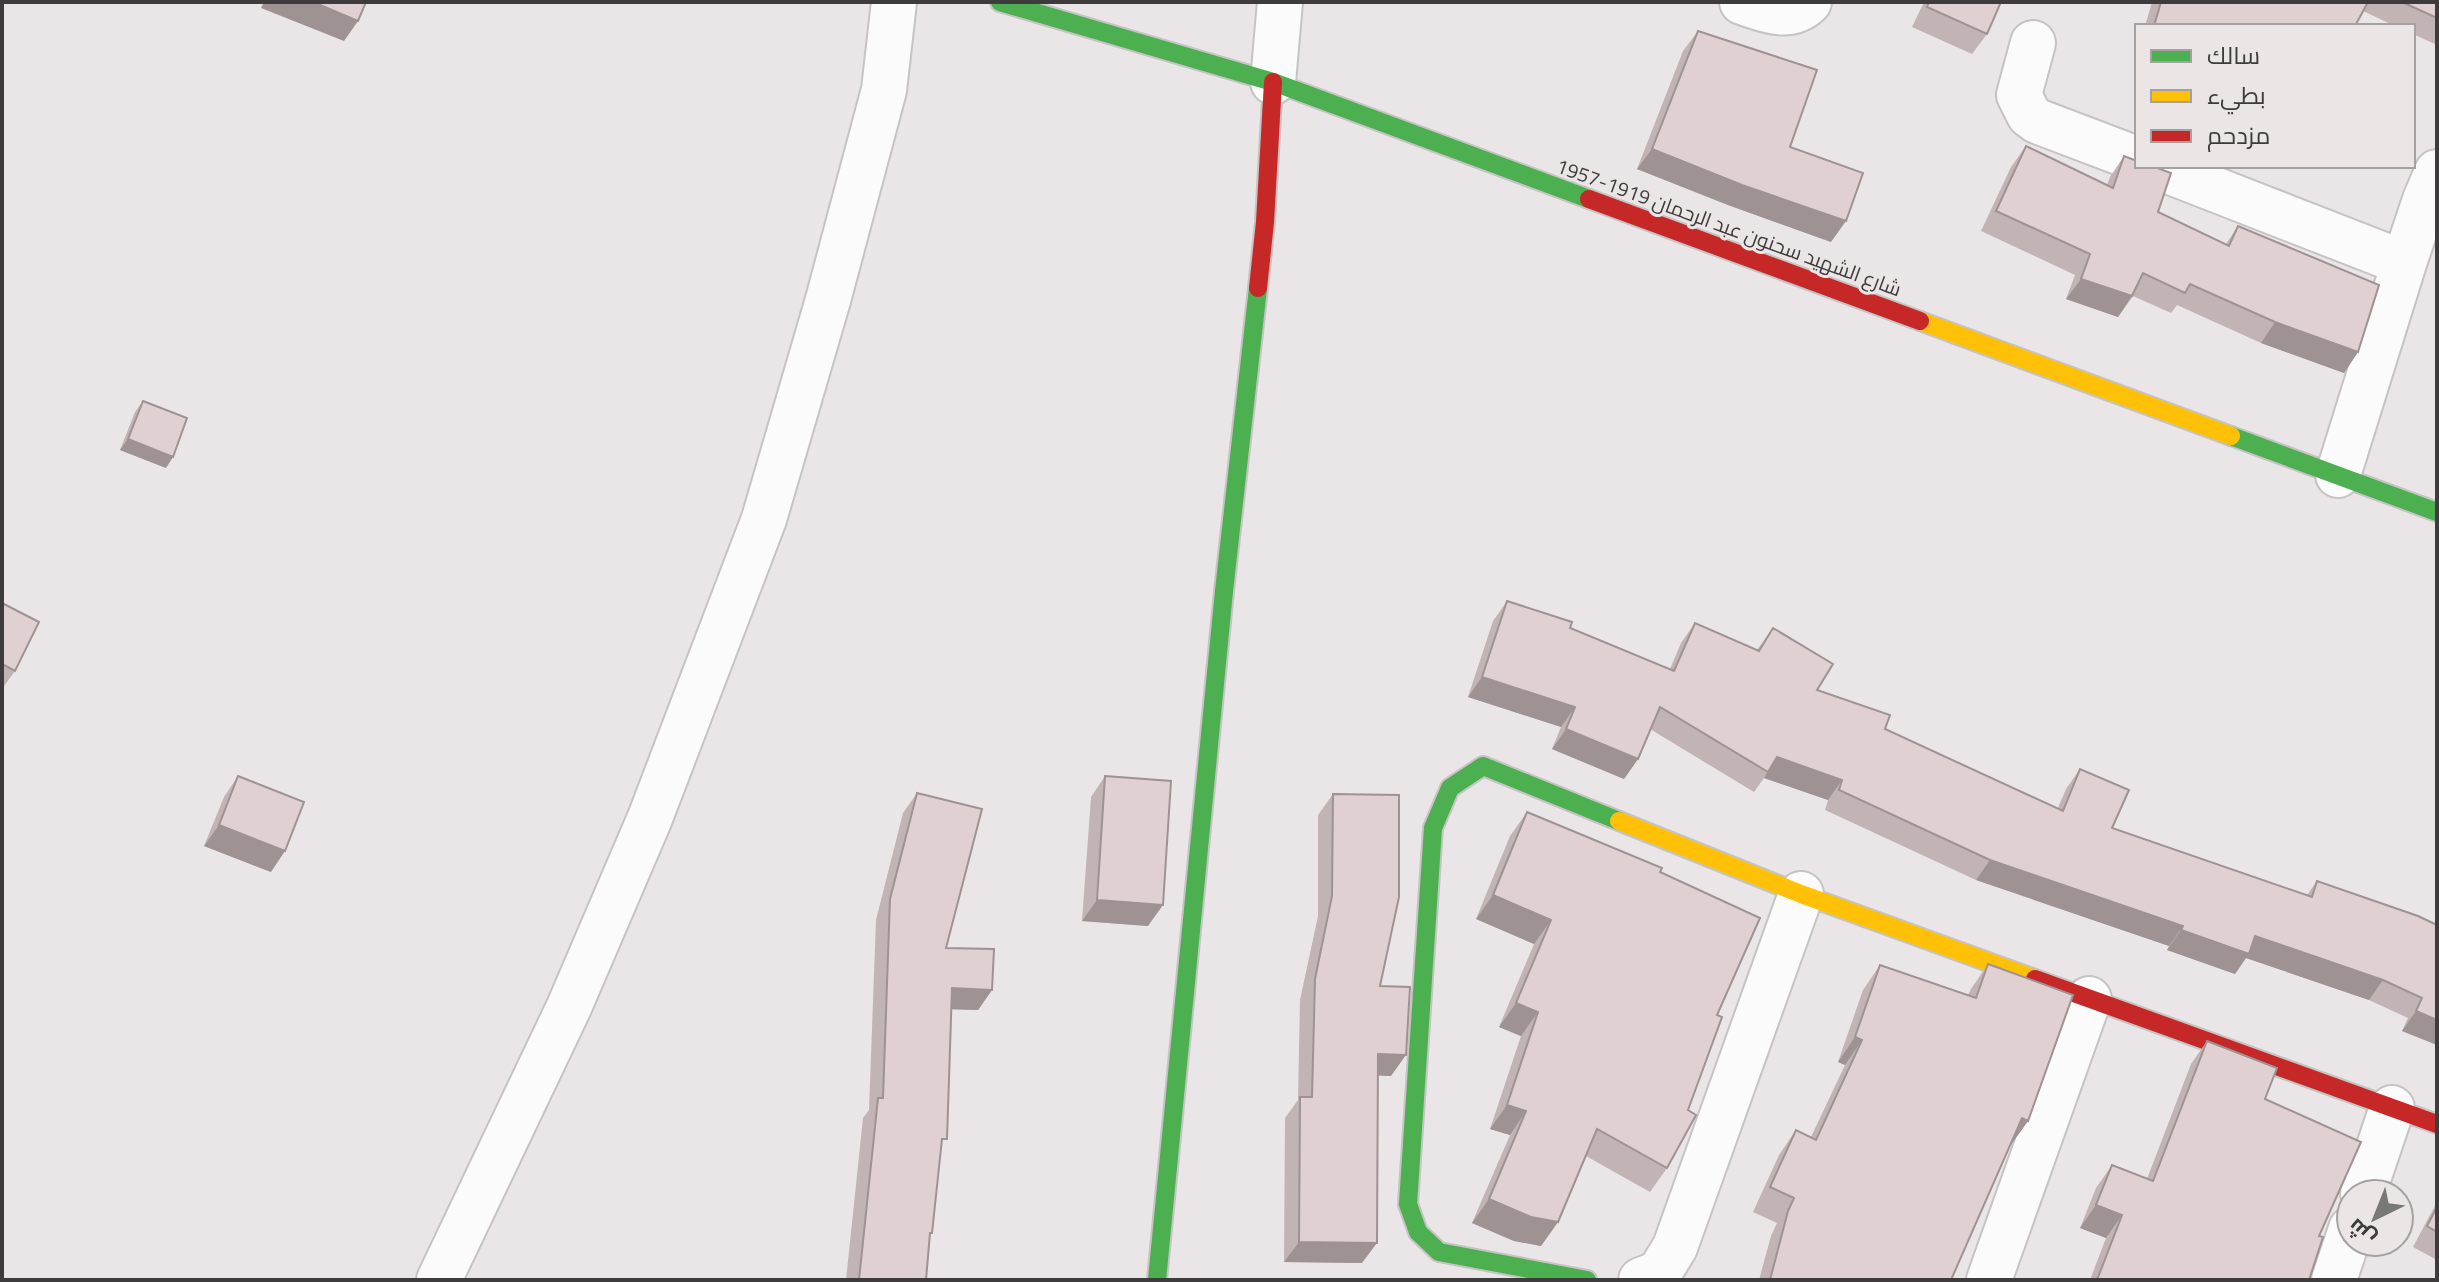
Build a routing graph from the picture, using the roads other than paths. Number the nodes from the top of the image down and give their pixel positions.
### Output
1 (894, 2) edge
2 (1000, 2) edge
3 (1280, 2) edge
4 (1742, 2) edge
5 (1809, 2) edge
6 (2033, 43) dead end
7 (1273, 82) junction
8 (2135, 158) edge
9 (2160, 168) edge
10 (2437, 172) edge
11 (2404, 263) junction
12 (2338, 475) junction
13 (2437, 512) edge
14 (1801, 894) junction
15 (2089, 999) junction
16 (2392, 1108) junction
17 (2437, 1124) edge
18 (2368, 1178) edge
19 (2341, 1258) edge
20 (439, 1280) edge
21 (1157, 1280) edge
22 (1587, 1280) edge
23 (1641, 1280) edge
24 (1989, 1280) edge
25 (2334, 1280) edge

1 - 20 street
2 - 7 street, شارع الشهيد سحنون عبد الرحمان 1919-1957
3 - 7 street
4 - 5 street
6 - 8 street
7 - 12 street, شارع الشهيد سحنون عبد الرحمان 1919-1957
7 - 21 street
9 - 11 street
10 - 11 street
11 - 12 street
12 - 13 street, شارع الشهيد سحنون عبد الرحمان 1919-1957
14 - 15 street
14 - 22 street
14 - 23 street
15 - 16 street
15 - 24 street
16 - 17 street
16 - 18 street
19 - 25 street

